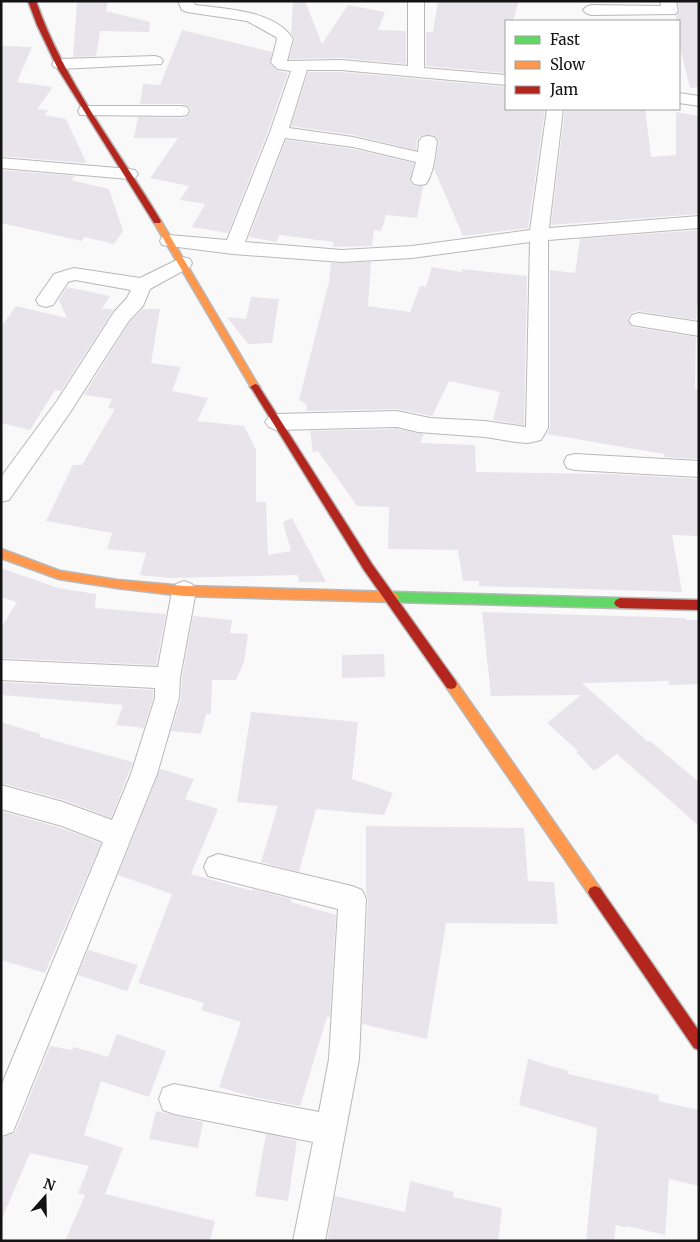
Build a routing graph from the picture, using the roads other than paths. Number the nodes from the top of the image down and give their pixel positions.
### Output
1 (32, 1) edge
2 (186, 1) edge
3 (416, 1) edge
4 (668, 1) edge
5 (591, 11) edge
6 (155, 61) dead end
7 (60, 64) junction
8 (301, 65) junction
9 (416, 72) junction
10 (505, 80) edge
11 (680, 98) edge
12 (699, 101) edge
13 (555, 110) edge
14 (86, 111) junction
15 (180, 111) dead end
16 (279, 132) junction
17 (1, 163) edge
18 (129, 174) junction
19 (420, 180) dead end
20 (699, 222) edge
21 (539, 235) junction
22 (169, 241) junction
23 (233, 248) junction
24 (183, 262) junction
25 (142, 285) junction
26 (46, 300) dead end
27 (639, 320) dead end
28 (699, 329) edge
29 (276, 422) junction
30 (575, 462) dead end
31 (699, 469) edge
32 (1, 494) edge
33 (1, 553) edge
34 (184, 591) junction
35 (392, 598) junction
36 (699, 605) edge
37 (1, 670) edge
38 (168, 678) junction
39 (1, 797) edge
40 (120, 836) junction
41 (218, 867) dead end
42 (699, 1043) edge
43 (174, 1099) dead end
44 (2, 1121) edge
45 (330, 1130) junction
46 (309, 1241) edge

1 - 7 street
2 - 8 street
3 - 9 street
4 - 5 street
6 - 7 street
7 - 14 street
8 - 9 street
8 - 16 street
9 - 10 street
11 - 12 street
13 - 21 street
14 - 15 street
14 - 18 street
16 - 19 street
16 - 23 street
17 - 18 street
18 - 22 street
20 - 21 street
21 - 23 street
21 - 29 street
22 - 23 street
22 - 24 street
24 - 25 street
24 - 29 street
25 - 26 street
25 - 32 street
27 - 28 street
29 - 35 street
30 - 31 street
33 - 34 street
34 - 35 street
34 - 38 street
35 - 36 street
35 - 42 street
37 - 38 street
38 - 40 street
39 - 40 street
40 - 44 street
41 - 45 street
43 - 45 street
45 - 46 street

